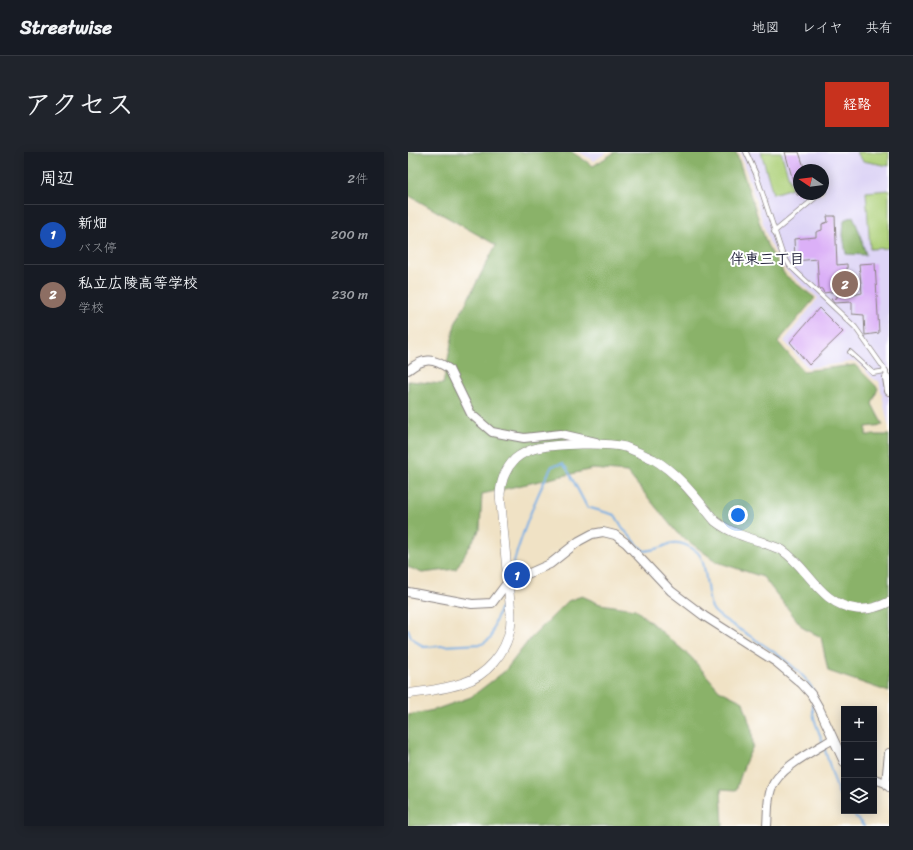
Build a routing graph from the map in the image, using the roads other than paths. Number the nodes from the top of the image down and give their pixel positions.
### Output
1 (746, 152) edge
2 (813, 200) edge
3 (774, 232) junction
4 (850, 352) dead end
5 (408, 370) edge
6 (886, 375) junction
7 (889, 391) edge
8 (610, 446) junction
9 (507, 583) junction
10 (408, 592) edge
11 (889, 602) edge
12 (408, 694) edge
13 (833, 739) junction
14 (889, 753) edge
15 (841, 756) edge
16 (877, 780) edge
17 (888, 785) edge
18 (767, 826) edge

1 - 3 lane
2 - 3 lane
3 - 6 lane
4 - 6 lane
5 - 8 street
6 - 7 street
8 - 9 street
8 - 11 street
9 - 10 street
9 - 12 street
9 - 13 street
13 - 15 street
13 - 18 street
14 - 17 street
16 - 17 street

